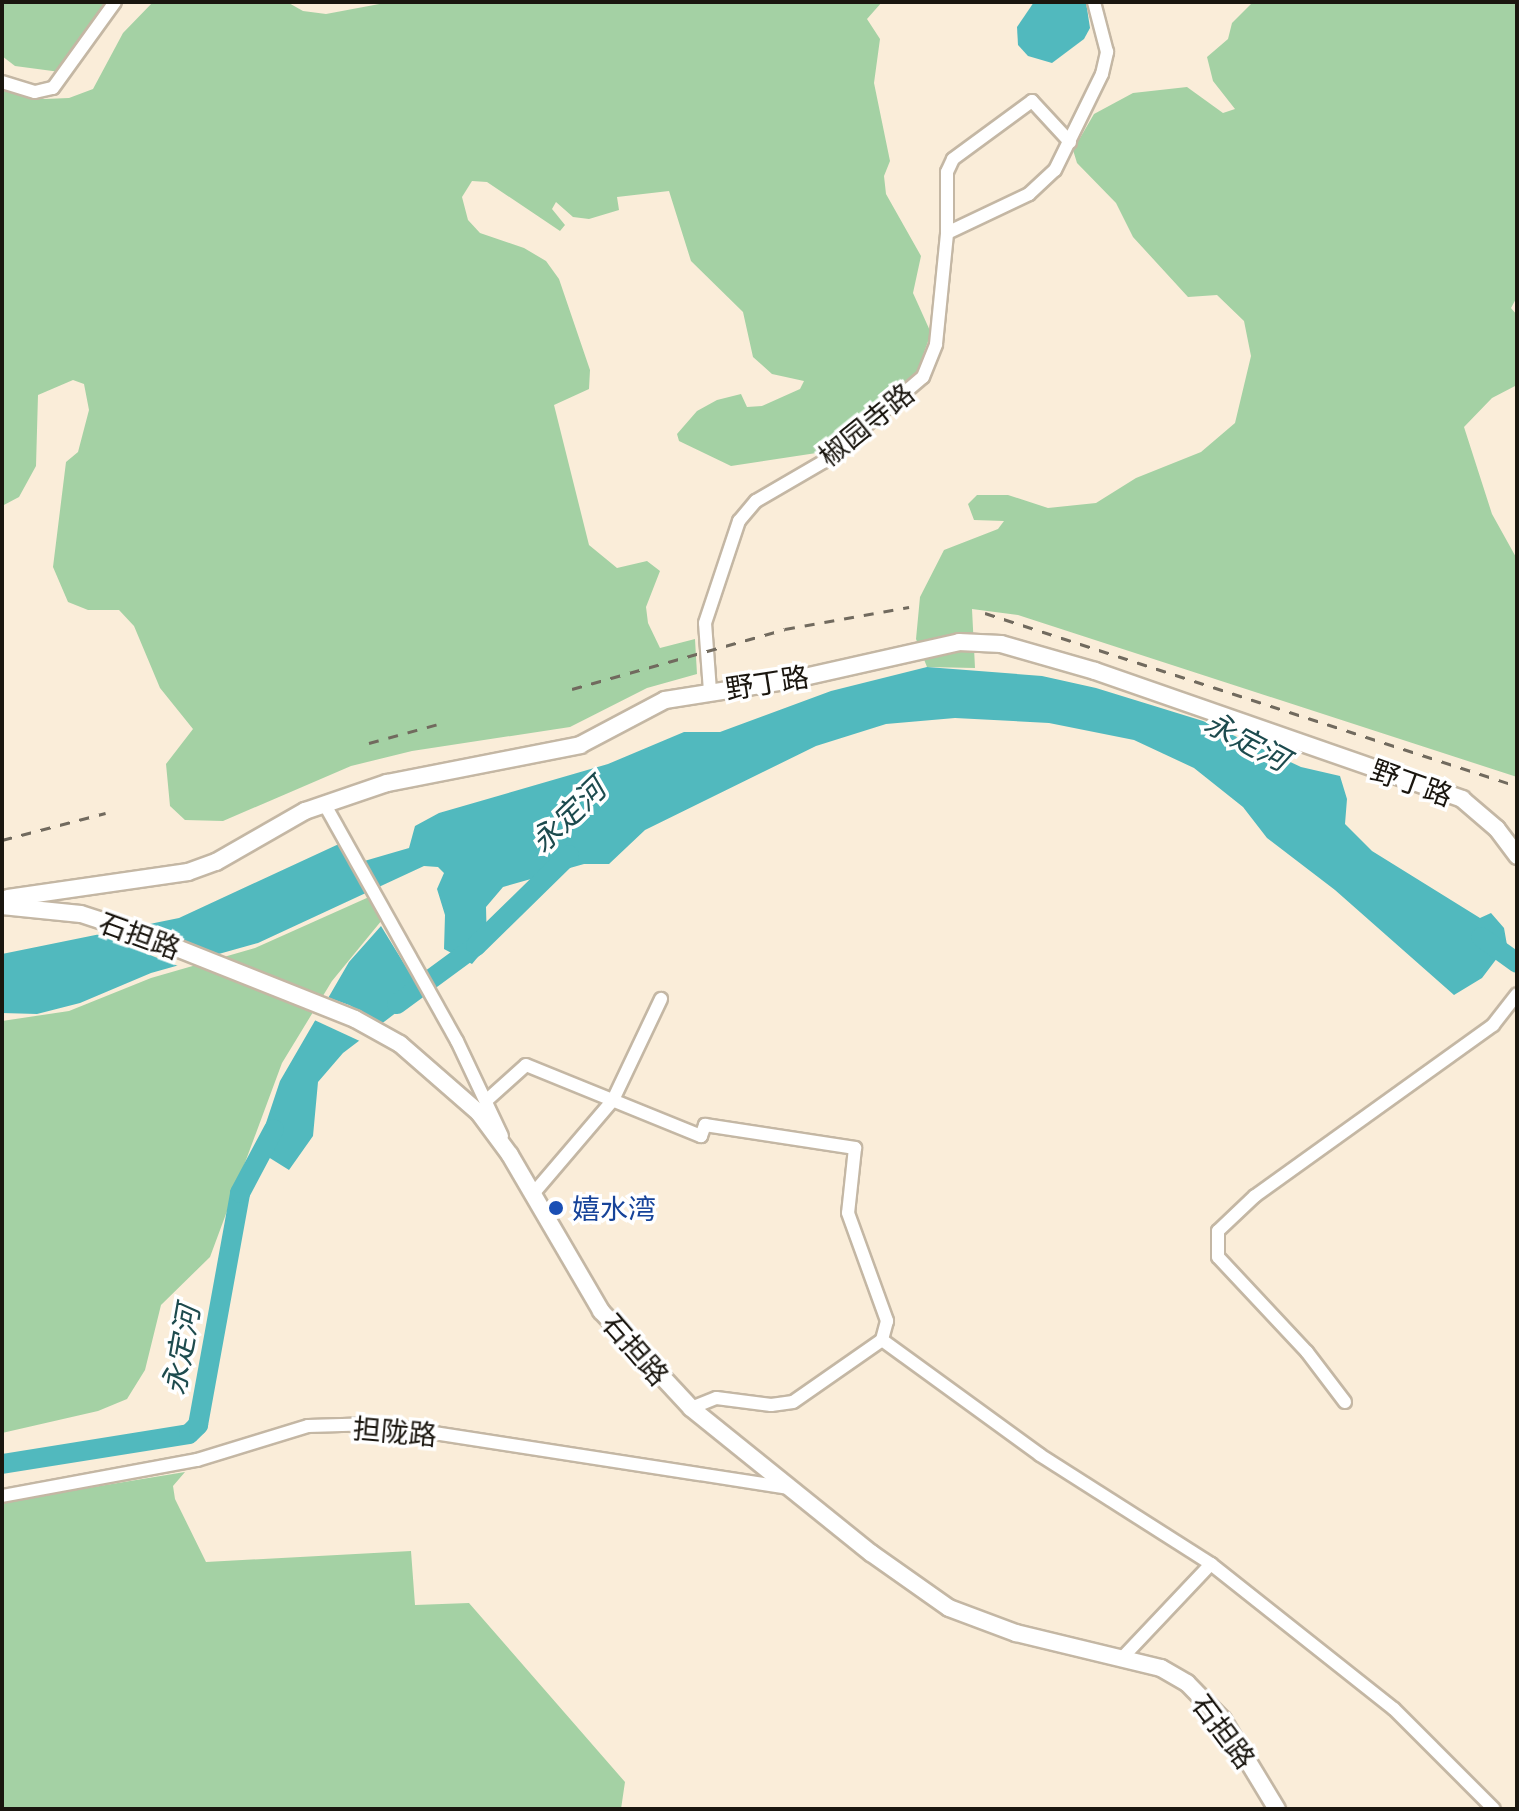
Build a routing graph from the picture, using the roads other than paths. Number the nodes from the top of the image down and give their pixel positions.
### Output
1 (115, 2) edge
2 (1094, 2) edge
3 (2, 82) edge
4 (1070, 142) junction
5 (947, 233) junction
6 (710, 691) junction
7 (325, 805) junction
8 (1517, 856) edge
9 (2, 903) edge
10 (1517, 994) edge
11 (661, 999) dead end
12 (487, 1100) junction
13 (613, 1100) junction
14 (510, 1155) junction
15 (532, 1195) junction
16 (882, 1340) junction
17 (1345, 1402) dead end
18 (691, 1408) junction
19 (792, 1488) junction
20 (2, 1496) edge
21 (1211, 1564) junction
22 (1123, 1657) junction
23 (1277, 1809) edge
24 (1494, 1809) edge

1 - 3 street
2 - 4 street
4 - 5 street
4 - 5 street, 椒园寺路
5 - 6 street, 椒园寺路
6 - 7 main road, 野丁路
6 - 8 main road, 野丁路
7 - 9 main road, 野丁路
7 - 12 street
9 - 14 main road, 石担路
10 - 17 street
11 - 13 street
12 - 13 street
12 - 14 street
13 - 15 street
13 - 16 street
14 - 15 main road, 石担路
15 - 18 main road, 石担路
16 - 18 street
16 - 21 street
18 - 19 main road, 石担路
19 - 20 street, 担陇路
19 - 22 main road, 石担路
21 - 22 street
21 - 24 street
22 - 23 main road, 石担路

